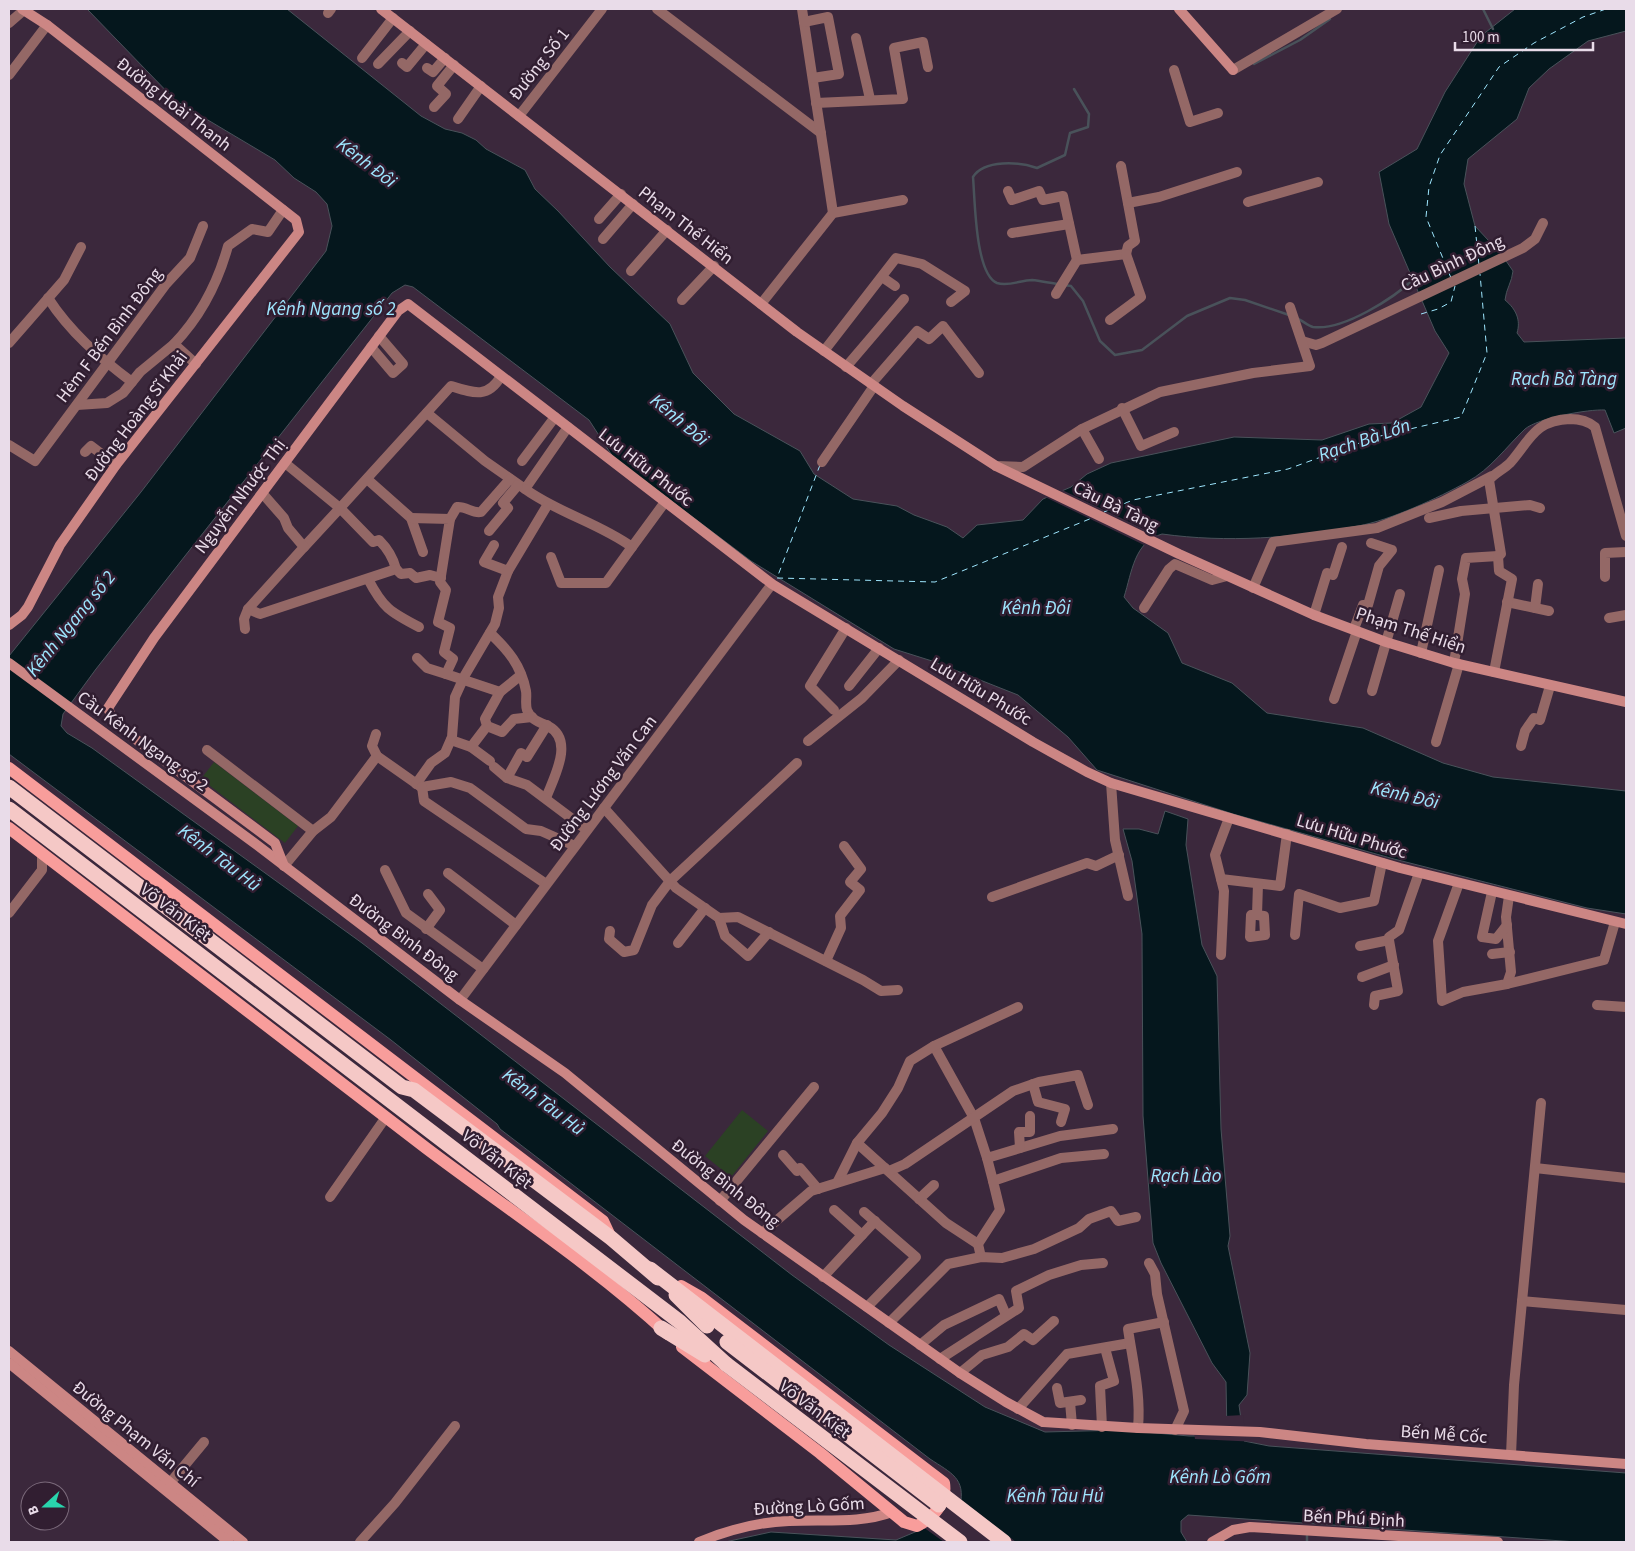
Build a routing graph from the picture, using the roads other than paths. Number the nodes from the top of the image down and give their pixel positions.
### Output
1 (23, 9) edge
2 (381, 9) edge
3 (602, 9) edge
4 (657, 9) edge
5 (803, 9) edge
6 (1179, 9) edge
7 (1337, 9) edge
8 (393, 18) junction
9 (804, 22) junction
10 (9, 23) edge
11 (47, 25) junction
12 (410, 32) junction
13 (856, 38) dead end
14 (426, 44) junction
15 (362, 58) dead end
16 (445, 58) junction
17 (402, 63) dead end
18 (378, 64) dead end
19 (454, 65) junction
20 (928, 67) dead end
21 (427, 68) dead end
22 (1174, 70) dead end
23 (9, 75) edge
24 (812, 78) junction
25 (481, 86) junction
26 (870, 99) junction
27 (816, 103) junction
28 (434, 107) dead end
29 (1218, 113) dead end
30 (519, 116) junction
31 (458, 119) dead end
32 (821, 133) junction
33 (1121, 166) dead end
34 (1236, 172) dead end
35 (1318, 182) dead end
36 (1008, 191) dead end
37 (621, 194) junction
38 (903, 200) dead end
39 (1248, 202) dead end
40 (1128, 203) junction
41 (633, 204) junction
42 (283, 210) junction
43 (833, 212) junction
44 (599, 219) dead end
45 (1543, 223) dead end
46 (1069, 224) junction
47 (204, 226) dead end
48 (667, 230) junction
49 (299, 232) joint
50 (1012, 233) dead end
51 (604, 239) dead end
52 (81, 247) dead end
53 (1126, 254) junction
54 (1077, 260) junction
55 (714, 266) junction
56 (631, 271) dead end
57 (882, 277) junction
58 (894, 286) dead end
59 (1056, 294) dead end
60 (48, 298) junction
61 (904, 299) dead end
62 (682, 300) dead end
63 (951, 302) dead end
64 (408, 304) joint
65 (761, 304) junction
66 (1290, 307) dead end
67 (1110, 320) dead end
68 (380, 336) junction
69 (1302, 341) junction
70 (9, 343) edge
71 (174, 344) junction
72 (371, 347) junction
73 (824, 351) junction
74 (108, 364) junction
75 (196, 364) junction
76 (846, 367) junction
77 (979, 373) dead end
78 (501, 376) junction
79 (132, 382) junction
80 (872, 385) junction
81 (77, 405) junction
82 (1122, 408) junction
83 (427, 413) junction
84 (555, 417) junction
85 (568, 427) junction
86 (1082, 429) junction
87 (1174, 432) dead end
88 (9, 445) edge
89 (85, 452) dead end
90 (1099, 459) dead end
91 (522, 460) dead end
92 (822, 462) dead end
93 (285, 463) junction
94 (116, 465) junction
95 (996, 466) junction
96 (1492, 476) junction
97 (367, 479) junction
98 (517, 484) junction
99 (263, 494) junction
100 (665, 502) junction
101 (548, 504) junction
102 (340, 508) junction
103 (1540, 508) dead end
104 (1494, 510) junction
105 (411, 518) junction
106 (1429, 518) dead end
107 (1623, 518) edge
108 (450, 519) junction
109 (489, 531) dead end
110 (1626, 536) edge
111 (1371, 543) dead end
112 (494, 545) dead end
113 (304, 547) junction
114 (632, 547) junction
115 (1342, 547) dead end
116 (423, 552) dead end
117 (1626, 552) edge
118 (1498, 556) junction
119 (551, 557) dead end
120 (1195, 561) joint
121 (396, 569) junction
122 (1440, 570) dead end
123 (508, 571) junction
124 (1227, 576) junction
125 (368, 578) junction
126 (1605, 578) dead end
127 (440, 580) junction
128 (772, 584) junction
129 (1538, 584) dead end
130 (1253, 588) junction
131 (1400, 594) dead end
132 (1507, 602) junction
133 (1144, 608) dead end
134 (1535, 608) junction
135 (248, 609) junction
136 (1550, 611) dead end
137 (1314, 615) junction
138 (1626, 615) edge
139 (1608, 618) dead end
140 (9, 625) edge
141 (419, 628) dead end
142 (846, 628) junction
143 (245, 629) dead end
144 (1356, 630) junction
145 (490, 633) junction
146 (1386, 642) junction
147 (878, 648) junction
148 (1421, 653) junction
149 (417, 658) dead end
150 (899, 660) junction
151 (9, 663) edge
152 (1457, 664) junction
153 (1494, 672) junction
154 (446, 674) junction
155 (521, 675) junction
156 (463, 679) junction
157 (849, 686) dead end
158 (1550, 686) junction
159 (1372, 691) dead end
160 (500, 692) junction
161 (1334, 699) dead end
162 (1626, 702) edge
163 (834, 710) dead end
164 (532, 716) junction
165 (547, 725) junction
166 (488, 726) junction
167 (376, 734) dead end
168 (451, 740) junction
169 (808, 741) dead end
170 (1436, 742) dead end
171 (1521, 746) dead end
172 (471, 747) junction
173 (207, 750) dead end
174 (377, 756) junction
175 (797, 763) dead end
176 (9, 768) edge
177 (9, 777) edge
178 (508, 778) junction
179 (1111, 783) junction
180 (419, 785) junction
181 (9, 786) edge
182 (546, 798) junction
183 (9, 808) edge
184 (604, 808) junction
185 (1229, 818) junction
186 (9, 828) edge
187 (587, 830) junction
188 (313, 831) junction
189 (1287, 834) junction
190 (258, 845) joint
191 (575, 846) junction
192 (844, 846) dead end
193 (42, 854) junction
194 (1119, 855) junction
195 (1382, 863) junction
196 (59, 866) junction
197 (284, 866) junction
198 (42, 870) junction
199 (385, 870) dead end
200 (448, 873) dead end
201 (1419, 873) junction
202 (1221, 879) junction
203 (670, 881) junction
204 (1458, 883) junction
205 (546, 884) junction
206 (1258, 884) junction
207 (1492, 892) junction
208 (428, 894) dead end
209 (1128, 896) dead end
210 (1509, 896) junction
211 (992, 897) dead end
212 (705, 908) junction
213 (9, 913) edge
214 (1257, 915) dead end
215 (719, 918) junction
216 (1615, 922) junction
217 (1626, 924) edge
218 (516, 925) junction
219 (1507, 925) junction
220 (426, 929) junction
221 (610, 931) dead end
222 (769, 932) junction
223 (1295, 935) dead end
224 (1388, 940) junction
225 (678, 943) dead end
226 (1360, 946) dead end
227 (1510, 952) junction
228 (1492, 954) dead end
229 (1221, 955) dead end
230 (826, 961) junction
231 (1394, 965) junction
232 (483, 969) junction
233 (1362, 977) dead end
234 (1507, 984) junction
235 (898, 990) dead end
236 (460, 1000) junction
237 (1374, 1005) dead end
238 (1597, 1005) dead end
239 (1626, 1007) edge
240 (1018, 1008) dead end
241 (934, 1046) junction
242 (1033, 1084) junction
243 (814, 1086) dead end
244 (414, 1090) junction
245 (1541, 1103) dead end
246 (1088, 1105) dead end
247 (1030, 1116) dead end
248 (386, 1117) junction
249 (974, 1118) junction
250 (1061, 1122) dead end
251 (1113, 1129) dead end
252 (857, 1143) junction
253 (1020, 1148) junction
254 (1104, 1154) dead end
255 (783, 1155) dead end
256 (987, 1158) junction
257 (1535, 1168) junction
258 (887, 1170) junction
259 (1626, 1178) edge
260 (838, 1181) junction
261 (993, 1182) junction
262 (934, 1185) dead end
263 (818, 1188) junction
264 (330, 1197) dead end
265 (919, 1199) junction
266 (720, 1201) junction
267 (834, 1210) dead end
268 (864, 1212) dead end
269 (1136, 1217) dead end
270 (875, 1221) junction
271 (762, 1233) junction
272 (862, 1235) junction
273 (611, 1238) junction
274 (978, 1244) junction
275 (981, 1257) junction
276 (1103, 1263) dead end
277 (1149, 1263) dead end
278 (650, 1269) junction
279 (824, 1277) junction
280 (1522, 1301) junction
281 (867, 1307) junction
282 (1626, 1310) edge
283 (1006, 1315) junction
284 (1054, 1321) dead end
285 (1164, 1322) junction
286 (889, 1323) junction
287 (662, 1328) junction
288 (1130, 1343) junction
289 (920, 1345) junction
290 (1105, 1348) junction
291 (9, 1351) edge
292 (940, 1359) junction
293 (9, 1363) edge
294 (726, 1364) junction
295 (960, 1373) junction
296 (1057, 1388) dead end
297 (1081, 1400) dead end
298 (1070, 1402) junction
299 (1018, 1409) junction
300 (1072, 1425) junction
301 (455, 1426) dead end
302 (1102, 1426) junction
303 (1138, 1428) junction
304 (1175, 1430) junction
305 (1188, 1430) joint
306 (204, 1442) dead end
307 (1511, 1455) junction
308 (1626, 1464) edge
309 (170, 1483) junction
310 (892, 1512) junction
311 (229, 1542) edge
312 (243, 1542) edge
313 (360, 1542) edge
314 (699, 1542) edge
315 (960, 1542) edge
316 (988, 1542) edge
317 (1004, 1542) edge
318 (1212, 1542) edge
319 (1480, 1542) edge
320 (1498, 1542) edge

1 - 10 street
1 - 11 street, Đường Hoài Thanh
2 - 8 street, Phạm Thế Hiển
3 - 30 street, Đường Số 1
4 - 32 street
5 - 9 street
6 - 7 street
8 - 12 street, Phạm Thế Hiển
8 - 15 street
9 - 24 street
9 - 24 street
11 - 23 street
11 - 42 street, Đường Hoài Thanh
12 - 14 street, Phạm Thế Hiển
12 - 18 street
13 - 26 street
14 - 16 street, Phạm Thế Hiển
14 - 17 street
16 - 19 street, Phạm Thế Hiển
16 - 21 street
19 - 25 street, Phạm Thế Hiển
19 - 28 street
20 - 26 street
22 - 29 street
24 - 27 street
25 - 30 street, Phạm Thế Hiển
25 - 31 street
26 - 27 street
27 - 32 street
30 - 37 street, Phạm Thế Hiển
32 - 43 street
33 - 40 street
34 - 40 street
35 - 39 street
36 - 46 street
37 - 41 street, Phạm Thế Hiển
37 - 44 street
38 - 43 street
40 - 53 street
41 - 48 street, Phạm Thế Hiển
41 - 51 street
42 - 49 street, Đường Hoài Thanh
42 - 71 street
43 - 65 street
45 - 69 street, Cầu Bình Đông
46 - 50 street
46 - 54 street
47 - 74 street, Hẻm F Bến Bình Đông
48 - 55 street, Phạm Thế Hiển
48 - 56 street
49 - 75 street, Đường Hoàng Sĩ Khải
52 - 60 street
53 - 54 street
53 - 67 street
54 - 59 street
55 - 62 street
55 - 65 street, Phạm Thế Hiển
57 - 58 street
57 - 63 street
57 - 73 street
60 - 70 street
60 - 74 street
61 - 76 street
64 - 68 street, Nguyễn Nhược Thị
64 - 78 street, Lưu Hữu Phước
65 - 73 street, Phạm Thế Hiển
66 - 69 street
68 - 72 street, Nguyễn Nhược Thị
68 - 72 street
69 - 82 street
71 - 75 street
71 - 79 street
72 - 93 street, Nguyễn Nhược Thị
73 - 76 street, Phạm Thế Hiển
74 - 79 street
74 - 81 street, Hẻm F Bến Bình Đông
75 - 94 street, Đường Hoàng Sĩ Khải
76 - 80 street, Phạm Thế Hiển
77 - 80 street
78 - 83 street
78 - 84 street, Lưu Hữu Phước
79 - 81 street
80 - 92 street
80 - 95 street, Phạm Thế Hiển
81 - 88 street, Hẻm F Bến Bình Đông
82 - 86 street
82 - 87 street
83 - 97 street
83 - 98 street
84 - 85 street, Lưu Hữu Phước
84 - 91 street
85 - 98 street
85 - 100 street, Lưu Hữu Phước
86 - 90 street
86 - 95 street
89 - 94 street
93 - 99 street, Nguyễn Nhược Thị
93 - 102 street
94 - 140 street, Đường Hoàng Sĩ Khải
95 - 120 street, Cầu Bà Tàng
96 - 104 street
96 - 107 street
96 - 130 street
97 - 102 street
97 - 105 street
98 - 101 street
98 - 108 street
98 - 109 street
99 - 113 street
99 - 197 street, Nguyễn Nhược Thị
100 - 114 street
100 - 128 street, Lưu Hữu Phước
101 - 114 street
101 - 123 street
102 - 113 street
102 - 121 street
103 - 104 street
104 - 106 street
104 - 118 street
105 - 108 street
105 - 116 street
107 - 110 street
108 - 127 street
111 - 144 street
112 - 123 street
113 - 135 street
114 - 119 street
115 - 137 street
117 - 126 street
118 - 132 street
118 - 152 street
120 - 124 street, Phạm Thế Hiển
121 - 125 street
121 - 127 street
122 - 148 street
123 - 145 street
124 - 130 street, Phạm Thế Hiển
124 - 133 street
125 - 135 street
125 - 141 street
127 - 154 street
128 - 142 street, Lưu Hữu Phước
128 - 184 street, Đường Lương Văn Can
129 - 134 street
130 - 137 street, Phạm Thế Hiển
131 - 146 street
132 - 134 street
132 - 153 street
134 - 136 street
135 - 143 street
137 - 144 street, Phạm Thế Hiển
138 - 139 street
142 - 147 street, Lưu Hữu Phước
142 - 163 street
144 - 146 street, Phạm Thế Hiển
144 - 161 street
145 - 155 street
145 - 156 street
146 - 148 street, Phạm Thế Hiển
146 - 159 street
147 - 150 street, Lưu Hữu Phước
147 - 157 street
148 - 152 street, Phạm Thế Hiển
149 - 154 street
150 - 169 street
150 - 179 street, Lưu Hữu Phước
151 - 190 street, Cầu Kênh Ngang số 2
152 - 153 street, Phạm Thế Hiển
152 - 170 street
153 - 158 street, Phạm Thế Hiển
154 - 156 street
155 - 160 street
155 - 164 street
156 - 160 street
156 - 168 street
158 - 162 street, Phạm Thế Hiển
158 - 171 street
160 - 166 street
164 - 165 street
164 - 166 street
165 - 178 street
165 - 182 street
166 - 172 street
167 - 174 street
168 - 172 street
168 - 180 street
172 - 178 street
173 - 188 street
174 - 180 street
174 - 188 street
175 - 203 street
176 - 273 main road, Võ Văn Kiệt
177 - 244 main road, Võ Văn Kiệt
178 - 182 street
179 - 185 street, Lưu Hữu Phước
179 - 194 street
180 - 191 street
180 - 205 street
181 - 244 highway, Võ Văn Kiệt
182 - 187 street
183 - 294 highway, Võ Văn Kiệt
184 - 187 street, Đường Lương Văn Can
184 - 203 street
185 - 189 street, Lưu Hữu Phước
185 - 202 street
186 - 193 main road, Võ Văn Kiệt
187 - 191 street, Đường Lương Văn Can
188 - 197 street
189 - 195 street, Lưu Hữu Phước
189 - 206 street
190 - 197 street, Đường Bình Đông
191 - 205 street, Đường Lương Văn Can
192 - 230 street
193 - 196 main road, Võ Văn Kiệt
193 - 198 street
194 - 209 street
194 - 211 street
195 - 201 street, Lưu Hữu Phước
195 - 223 street
196 - 198 street
196 - 248 main road, Võ Văn Kiệt
197 - 236 street, Đường Bình Đông
198 - 213 street
199 - 220 street
200 - 218 street
201 - 204 street, Lưu Hữu Phước
201 - 224 street
202 - 206 street
202 - 229 street
203 - 212 street
203 - 221 street
204 - 207 street, Lưu Hữu Phước
204 - 234 street
205 - 218 street, Đường Lương Văn Can
206 - 214 street
207 - 210 street, Lưu Hữu Phước
207 - 219 street
208 - 220 street
210 - 216 street, Lưu Hữu Phước
210 - 219 street
212 - 215 street
212 - 225 street
215 - 222 street
215 - 222 street
216 - 217 street, Lưu Hữu Phước
216 - 234 street
218 - 232 street, Đường Lương Văn Can
219 - 227 street
220 - 232 street
222 - 230 street
224 - 226 street
224 - 231 street
227 - 228 street
227 - 234 street
230 - 235 street
231 - 233 street
231 - 237 street
232 - 236 street, Đường Lương Văn Can
236 - 266 street, Đường Bình Đông
238 - 239 street
240 - 241 street
241 - 249 street
241 - 252 street
242 - 246 street
242 - 249 street
242 - 250 street
243 - 266 street
244 - 273 highway, Võ Văn Kiệt
245 - 257 street
247 - 253 street
248 - 264 street
248 - 287 main road, Võ Văn Kiệt
249 - 256 street
249 - 258 street
251 - 253 street
252 - 258 street
252 - 260 street
253 - 256 street
254 - 261 street
255 - 263 street
256 - 261 street
257 - 259 street
257 - 280 street
258 - 260 street
258 - 265 street
260 - 263 street
261 - 274 street
262 - 265 street
263 - 271 street
265 - 274 street
266 - 271 street, Đường Bình Đông
267 - 272 street
268 - 270 street
269 - 275 street
270 - 272 street
270 - 281 street
271 - 279 street, Đường Bình Đông
272 - 279 street
273 - 278 highway, Võ Văn Kiệt
274 - 275 street
275 - 286 street
276 - 283 street
277 - 285 street
278 - 310 main road, Võ Văn Kiệt
278 - 316 highway, Võ Văn Kiệt, bridge
278 - 317 highway, bridge
279 - 281 street, Đường Bình Đông
280 - 282 street
280 - 307 street
281 - 286 street, Đường Bình Đông
283 - 289 street
283 - 292 street
284 - 295 street
285 - 288 street
285 - 304 street
286 - 289 street, Đường Bình Đông
287 - 294 highway
287 - 310 main road, Võ Văn Kiệt
288 - 290 street
288 - 303 street
289 - 292 street, Đường Bình Đông
290 - 299 street
290 - 302 street
291 - 309 street, Đường Phạm Văn Chí
292 - 295 street, Đường Bình Đông
293 - 311 street, Đường Phạm Văn Chí
294 - 315 highway, Võ Văn Kiệt, bridge
295 - 299 street, Đường Bình Đông
296 - 298 street
297 - 298 street
298 - 300 street
299 - 300 street, Đường Bình Đông
300 - 302 street, Đường Bình Đông
301 - 313 street
302 - 303 street, Đường Bình Đông
303 - 304 street, Đường Bình Đông
304 - 305 street, Đường Bình Đông
305 - 307 street, Bến Mễ Cốc
306 - 309 street
307 - 308 street, Bến Mễ Cốc
309 - 312 street, Đường Phạm Văn Chí
310 - 314 street, Đường Lò Gốm
318 - 319 street, Bến Phú Định
319 - 320 street, Bến Phú Định

